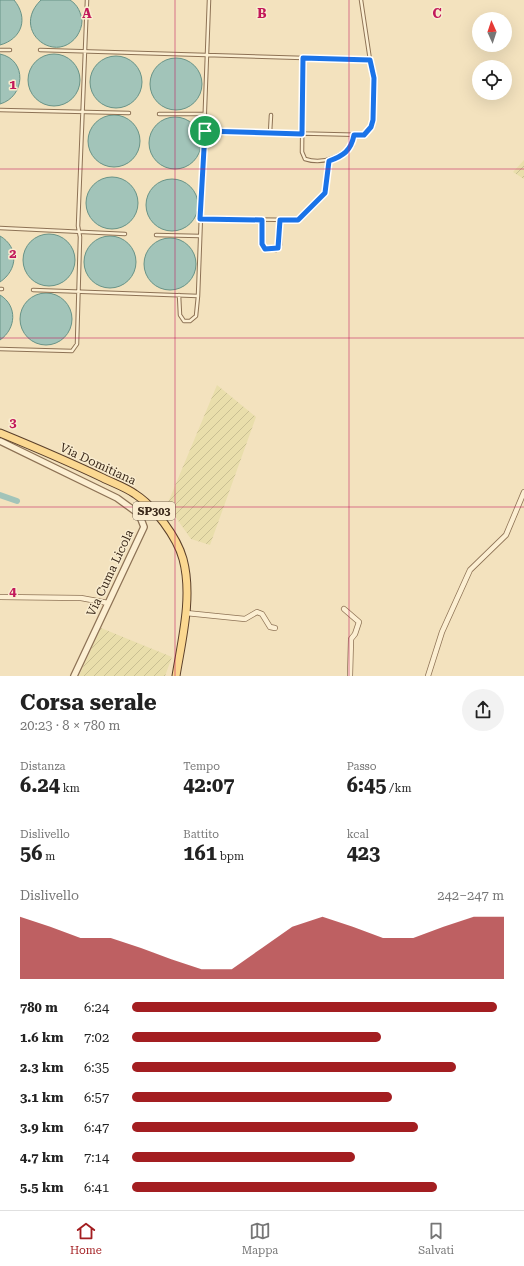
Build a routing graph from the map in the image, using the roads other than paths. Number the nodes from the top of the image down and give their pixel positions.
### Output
1 (87, 0) edge
2 (209, 0) edge
3 (361, 0) edge
4 (0, 50) edge
5 (10, 50) dead end
6 (40, 50) dead end
7 (86, 51) junction
8 (206, 55) junction
9 (303, 58) junction
10 (370, 60) junction
11 (0, 110) edge
12 (83, 112) junction
13 (129, 113) dead end
14 (160, 114) dead end
15 (205, 114) junction
16 (271, 115) dead end
17 (205, 131) junction
18 (270, 133) junction
19 (302, 134) junction
20 (354, 135) junction
21 (329, 161) junction
22 (200, 219) junction
23 (262, 220) junction
24 (280, 220) junction
25 (0, 228) edge
26 (79, 231) junction
27 (125, 234) dead end
28 (156, 235) dead end
29 (200, 236) junction
30 (32, 290) dead end
31 (78, 291) junction
32 (179, 295) junction
33 (198, 296) junction
34 (0, 348) edge
35 (0, 433) edge
36 (0, 442) edge
37 (524, 492) edge
38 (0, 597) edge
39 (108, 603) junction
40 (344, 609) dead end
41 (186, 613) junction
42 (275, 628) dead end
43 (74, 676) edge
44 (176, 676) edge
45 (350, 676) edge
46 (428, 676) edge

1 - 7 lane
2 - 8 lane
3 - 10 lane
4 - 5 lane
6 - 7 lane
7 - 8 lane
7 - 12 lane
8 - 9 lane
8 - 15 lane
9 - 10 lane
9 - 19 lane
10 - 20 lane
11 - 12 lane
12 - 13 lane
12 - 26 lane
14 - 15 lane
15 - 17 lane
16 - 18 lane
17 - 18 lane
17 - 22 lane
18 - 19 lane
19 - 20 lane
19 - 21 lane
20 - 21 lane
21 - 24 lane
22 - 23 lane
22 - 29 lane
23 - 24 lane
23 - 24 lane
25 - 26 lane
26 - 27 lane
26 - 31 lane
28 - 29 lane
29 - 33 lane
30 - 31 lane
31 - 32 lane
31 - 34 lane
32 - 33 lane
32 - 33 lane
35 - 41 main road, Via Domitiana / SP303
36 - 39 street, Via Cuma Licola
37 - 46 street
38 - 39 street
39 - 43 street, Via Cuma Licola
40 - 45 street
41 - 42 street
41 - 44 main road, Via Domitiana / SP303

